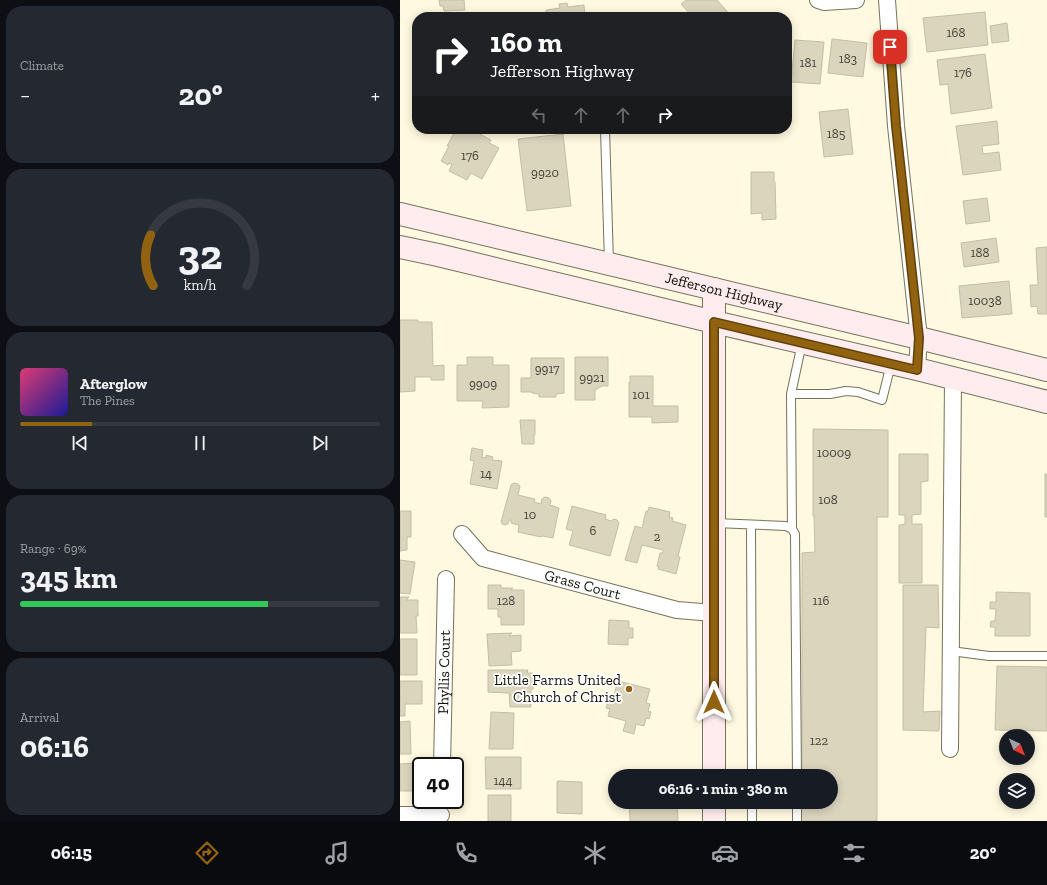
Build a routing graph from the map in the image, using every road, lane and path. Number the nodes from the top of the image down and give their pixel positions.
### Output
1 (818, 0) edge
2 (856, 0) edge
3 (887, 0) edge
4 (605, 134) edge
5 (400, 214) edge
6 (400, 246) edge
7 (610, 264) junction
8 (714, 289) junction
9 (714, 322) junction
10 (919, 338) junction
11 (802, 343) junction
12 (891, 364) junction
13 (917, 370) junction
14 (1047, 370) edge
15 (953, 378) junction
16 (791, 394) junction
17 (1047, 402) edge
18 (714, 523) junction
19 (751, 525) junction
20 (792, 529) junction
21 (462, 534) dead end
22 (446, 579) dead end
23 (714, 613) junction
24 (951, 651) junction
25 (1047, 656) edge
26 (950, 749) dead end
27 (442, 757) edge
28 (714, 769) edge
29 (752, 769) edge
30 (796, 769) edge
31 (714, 809) edge
32 (752, 809) edge
33 (797, 809) edge
34 (441, 812) edge
35 (400, 815) edge
36 (714, 821) edge
37 (752, 821) edge
38 (797, 821) edge

1 - 2 street
3 - 10 street
4 - 7 lane
5 - 7 main road, Jefferson Highway
6 - 9 main road
7 - 8 main road, Jefferson Highway
8 - 9 main road
8 - 10 main road, Jefferson Highway
9 - 11 main road
9 - 18 main road
10 - 13 street
10 - 14 main road, Jefferson Highway
11 - 12 main road
11 - 16 lane
12 - 13 main road
12 - 16 lane
13 - 15 main road
15 - 17 main road
15 - 24 street
16 - 20 lane
18 - 19 lane
18 - 23 main road
19 - 20 lane
19 - 29 lane
20 - 30 lane
21 - 23 street, Grass Court
22 - 27 street, Phyllis Court
23 - 28 main road
24 - 25 lane
24 - 26 street
31 - 36 main road
32 - 37 lane
33 - 38 lane
34 - 35 street

